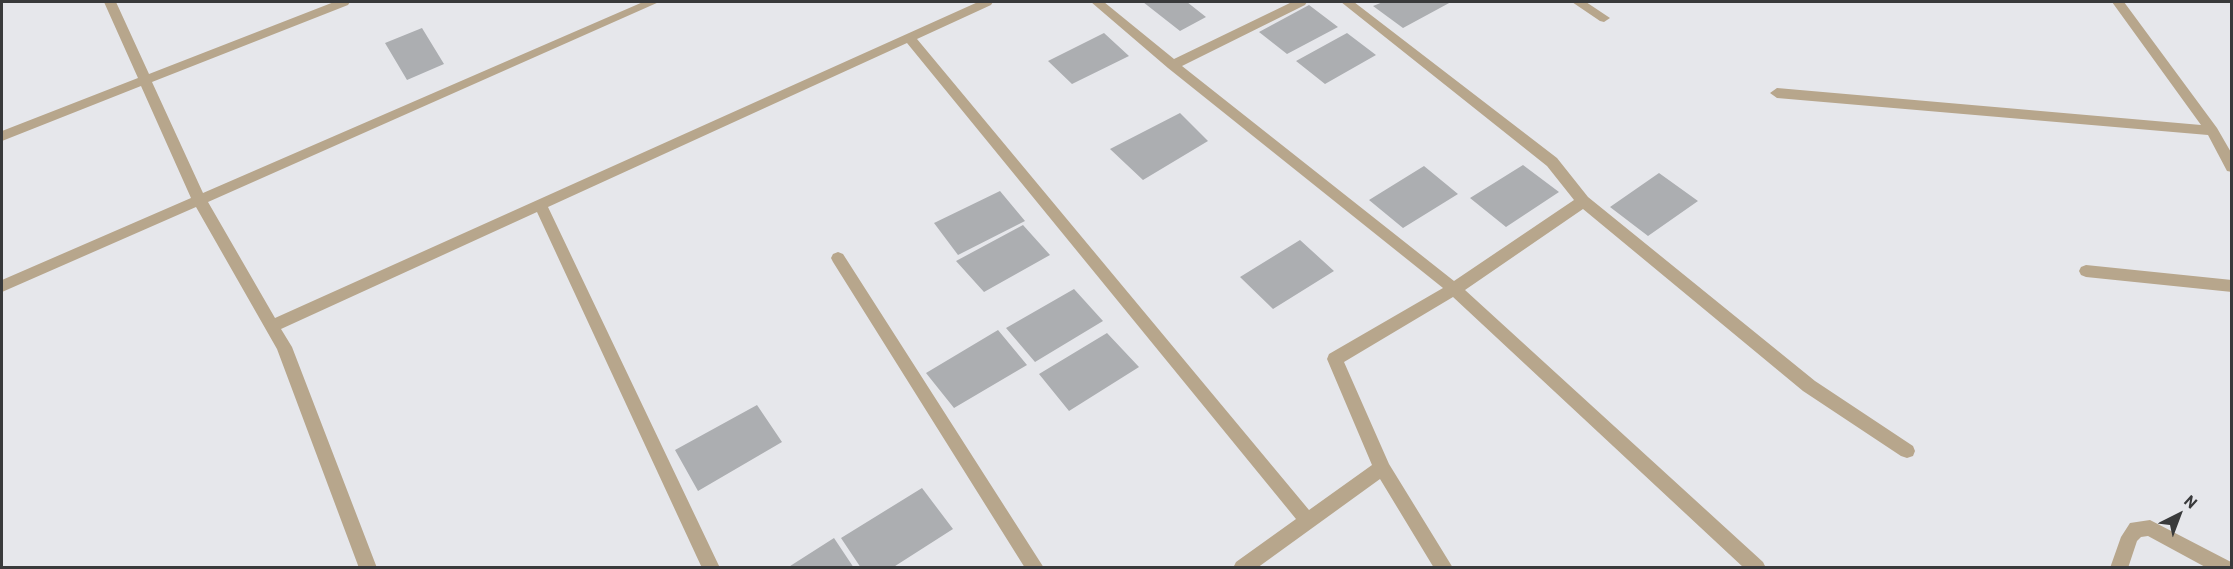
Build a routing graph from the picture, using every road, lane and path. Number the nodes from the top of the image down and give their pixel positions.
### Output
1 (110, 2) edge
2 (344, 2) edge
3 (653, 2) edge
4 (987, 2) edge
5 (1097, 2) edge
6 (1301, 2) edge
7 (1347, 2) edge
8 (1578, 2) edge
9 (2118, 2) edge
10 (1604, 18) dead end
11 (909, 38) junction
12 (1173, 65) junction
13 (145, 78) junction
14 (1777, 93) dead end
15 (2212, 131) junction
16 (2, 136) edge
17 (2232, 166) edge
18 (199, 200) junction
19 (1582, 201) junction
20 (540, 204) junction
21 (838, 258) dead end
22 (2086, 272) dead end
23 (2, 286) edge
24 (2232, 286) edge
25 (1454, 289) junction
26 (272, 326) junction
27 (1907, 452) dead end
28 (1382, 468) junction
29 (1308, 520) junction
30 (368, 567) edge
31 (711, 567) edge
32 (1035, 567) edge
33 (1242, 567) edge
34 (1444, 567) edge
35 (1757, 567) edge
36 (2119, 567) edge
37 (2225, 567) edge

1 - 13 street
2 - 13 street
3 - 18 street
4 - 11 street
5 - 12 street
6 - 12 street
7 - 19 street
8 - 10 street
9 - 15 street
11 - 20 street
11 - 29 street
12 - 25 street
13 - 16 street
13 - 18 street
14 - 15 street
15 - 17 street
18 - 23 street
18 - 26 street
19 - 25 street
19 - 27 street
20 - 26 street
20 - 31 street
21 - 32 street
22 - 24 street
25 - 28 street
25 - 35 street
26 - 30 street
28 - 29 street
28 - 34 street
29 - 33 street
36 - 37 street

